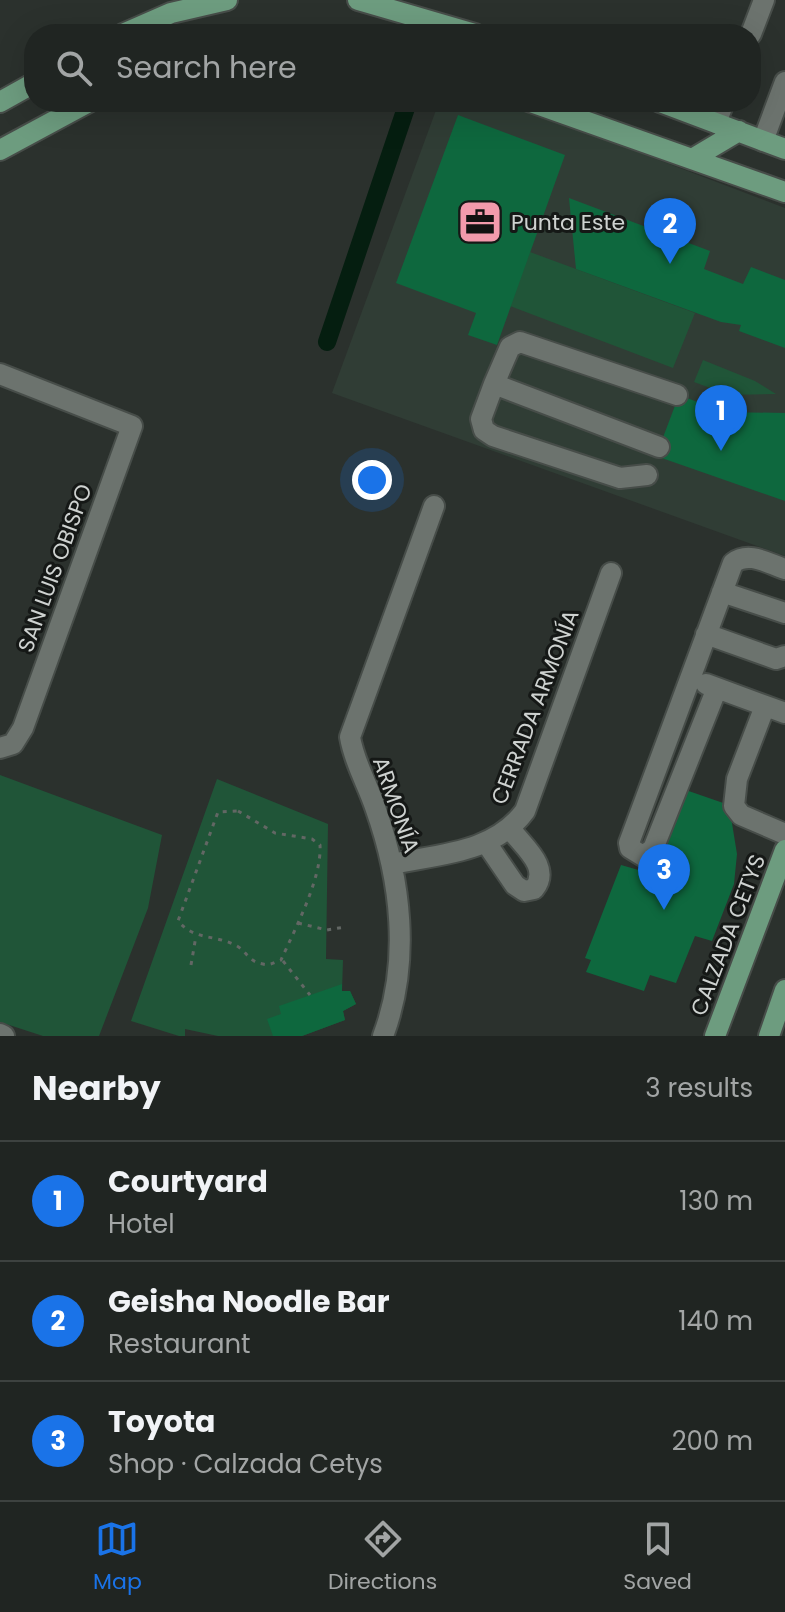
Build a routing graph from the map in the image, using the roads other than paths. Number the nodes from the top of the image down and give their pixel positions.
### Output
1 (227, 0) edge
2 (358, 0) edge
3 (764, 0) edge
4 (146, 24) edge
5 (441, 24) edge
6 (755, 24) edge
7 (785, 82) edge
8 (24, 89) edge
9 (0, 102) edge
10 (70, 112) edge
11 (559, 112) edge
12 (687, 112) edge
13 (720, 112) edge
14 (716, 123) junction
15 (785, 130) edge
16 (739, 131) junction
17 (763, 141) junction
18 (785, 149) edge
19 (0, 150) edge
20 (692, 159) junction
21 (785, 192) edge
22 (0, 374) edge
23 (494, 384) junction
24 (677, 395) dead end
25 (659, 447) dead end
26 (647, 475) dead end
27 (434, 506) dead end
28 (785, 569) edge
29 (611, 573) dead end
30 (722, 592) junction
31 (785, 613) edge
32 (706, 634) junction
33 (785, 656) edge
34 (691, 678) junction
35 (717, 688) junction
36 (765, 706) junction
37 (785, 713) edge
38 (0, 748) edge
39 (511, 830) junction
40 (785, 834) edge
41 (487, 844) junction
42 (785, 850) edge
43 (392, 864) junction
44 (785, 990) edge
45 (383, 1036) edge
46 (715, 1036) edge
47 (769, 1036) edge

1 - 4 main road
2 - 5 main road
3 - 6 street
7 - 17 street
8 - 9 main road
10 - 19 main road
11 - 20 main road
12 - 14 main road
13 - 14 street
14 - 16 main road
15 - 17 street
16 - 17 main road
16 - 20 main road
17 - 18 main road
20 - 21 main road
22 - 38 street, SAN LUIS OBISPO
23 - 24 street
23 - 25 street
23 - 26 street
27 - 43 street, ARMONÍA
28 - 30 street
29 - 39 street, CERRADA ARMONÍA
30 - 31 street
30 - 32 street
32 - 33 street
32 - 34 street
34 - 35 street
34 - 35 street
35 - 36 street
36 - 37 street
36 - 40 street
39 - 41 street, CERRADA ARMONÍA
39 - 41 street
41 - 43 street, CERRADA ARMONÍA
42 - 46 main road, CALZADA CETYS
43 - 45 street, ARMONÍA
44 - 47 main road

